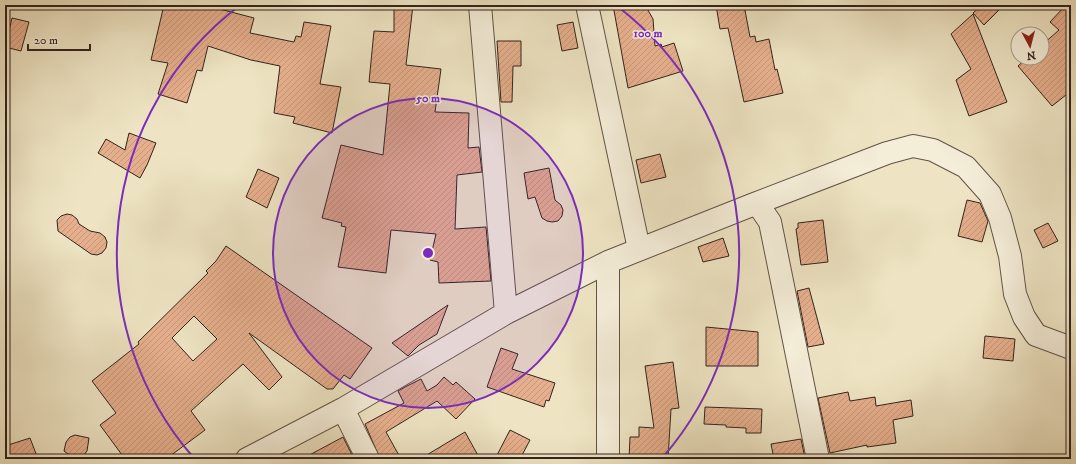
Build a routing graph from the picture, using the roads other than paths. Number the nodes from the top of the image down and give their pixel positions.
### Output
1 (480, 5) edge
2 (587, 5) edge
3 (757, 203) junction
4 (639, 249) junction
5 (608, 262) junction
6 (506, 313) junction
7 (1071, 348) edge
8 (343, 409) junction
9 (247, 459) edge
10 (368, 459) edge
11 (608, 459) edge
12 (818, 459) edge

1 - 6 street
2 - 4 street
3 - 4 street
3 - 7 street
3 - 12 street
4 - 5 street
5 - 6 street
5 - 11 street
6 - 8 street
8 - 9 street
8 - 10 street

